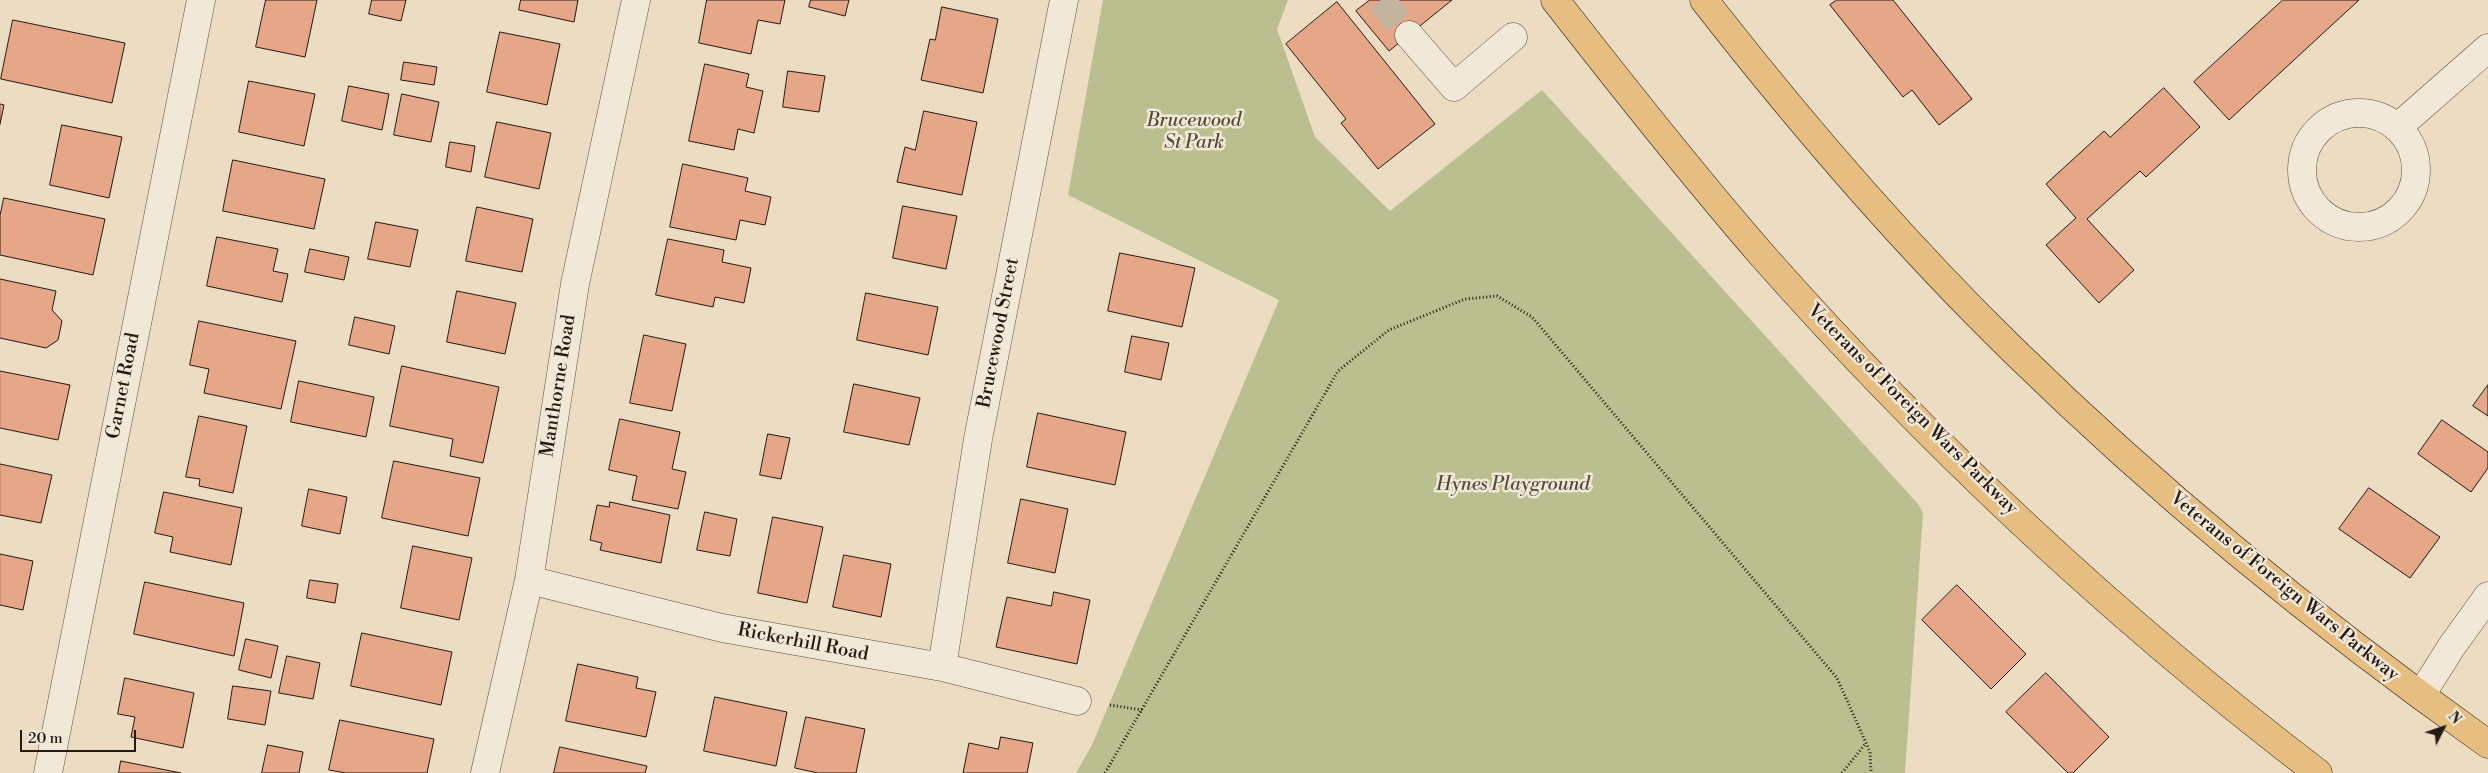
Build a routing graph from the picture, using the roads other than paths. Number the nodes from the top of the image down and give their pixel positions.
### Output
1 (201, 0) edge
2 (636, 0) edge
3 (1064, 0) edge
4 (1555, 0) edge
5 (1704, 0) edge
6 (1409, 35) tunnel mouth
7 (1513, 37) dead end
8 (2488, 48) edge
9 (2398, 127) junction
10 (529, 580) junction
11 (2488, 596) edge
12 (942, 667) junction
13 (2421, 695) junction
14 (1077, 701) dead end
15 (2488, 744) edge
16 (48, 773) edge
17 (485, 773) edge
18 (2318, 773) edge

1 - 16 street, Garnet Road
2 - 10 street, Manthorne Road
3 - 12 street, Brucewood Street
4 - 18 highway, Veterans of Foreign Wars Parkway
5 - 13 highway, Veterans of Foreign Wars Parkway
6 - 7 street
8 - 9 street
9 - 9 street
10 - 12 street, Rickerhill Road
10 - 17 street, Manthorne Road
11 - 13 street
12 - 14 street, Rickerhill Road
13 - 15 highway, Veterans of Foreign Wars Parkway

